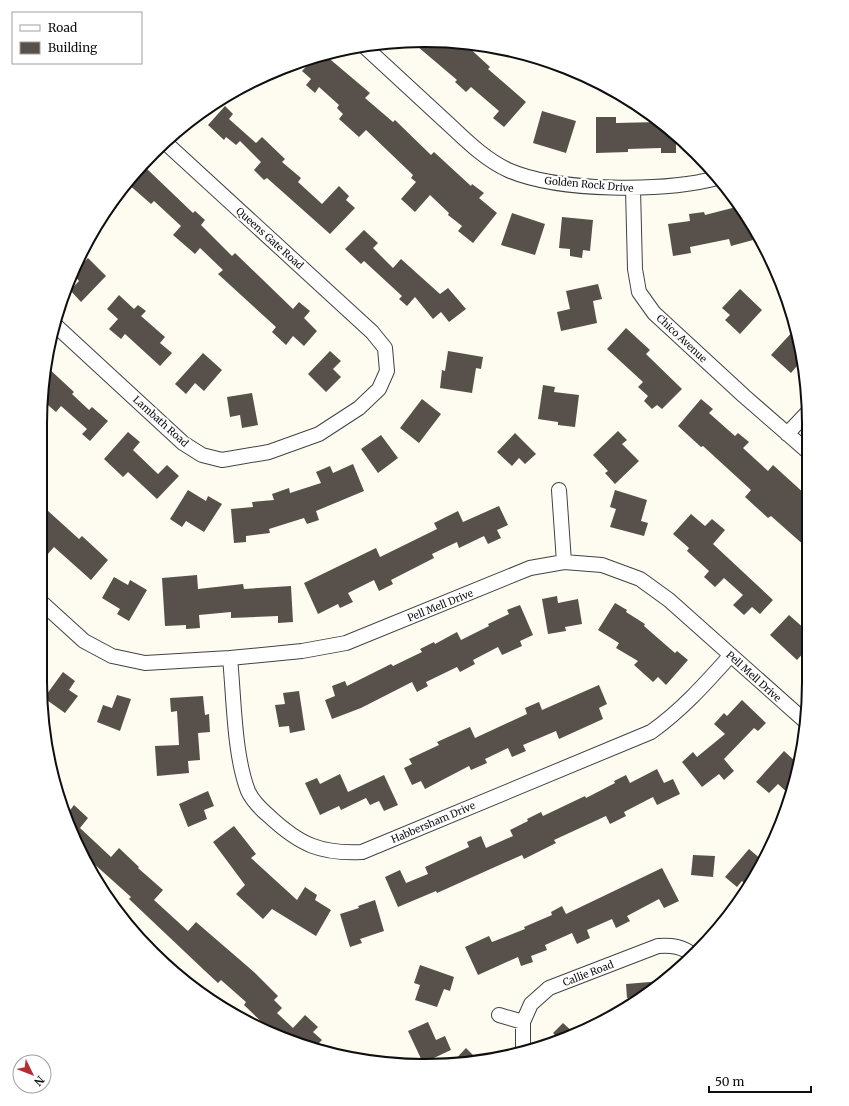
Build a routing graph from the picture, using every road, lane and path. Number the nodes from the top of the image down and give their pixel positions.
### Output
1 (369, 51) edge
2 (170, 147) edge
3 (711, 180) edge
4 (633, 188) junction
5 (59, 329) edge
6 (372, 332) joint
7 (802, 418) edge
8 (787, 434) junction
9 (802, 447) edge
10 (559, 490) dead end
11 (564, 562) junction
12 (47, 607) edge
13 (731, 655) junction
14 (230, 658) junction
15 (800, 717) edge
16 (688, 950) edge
17 (499, 1014) dead end
18 (523, 1022) junction
19 (523, 1046) edge

1 - 4 street, Golden Rock Drive
2 - 6 street, Queens Gate Road
3 - 4 street, Golden Rock Drive
4 - 8 street, Chico Avenue
5 - 6 street, Lambath Road
7 - 8 street
8 - 9 street, Chico Avenue
10 - 11 street
11 - 13 street, Pell Mell Drive
11 - 14 street, Pell Mell Drive
12 - 14 street, Pell Mell Drive
13 - 14 street, Habbersham Drive
13 - 15 street, Pell Mell Drive
16 - 18 street, Callie Road
17 - 18 street
18 - 19 street, Callie Road

